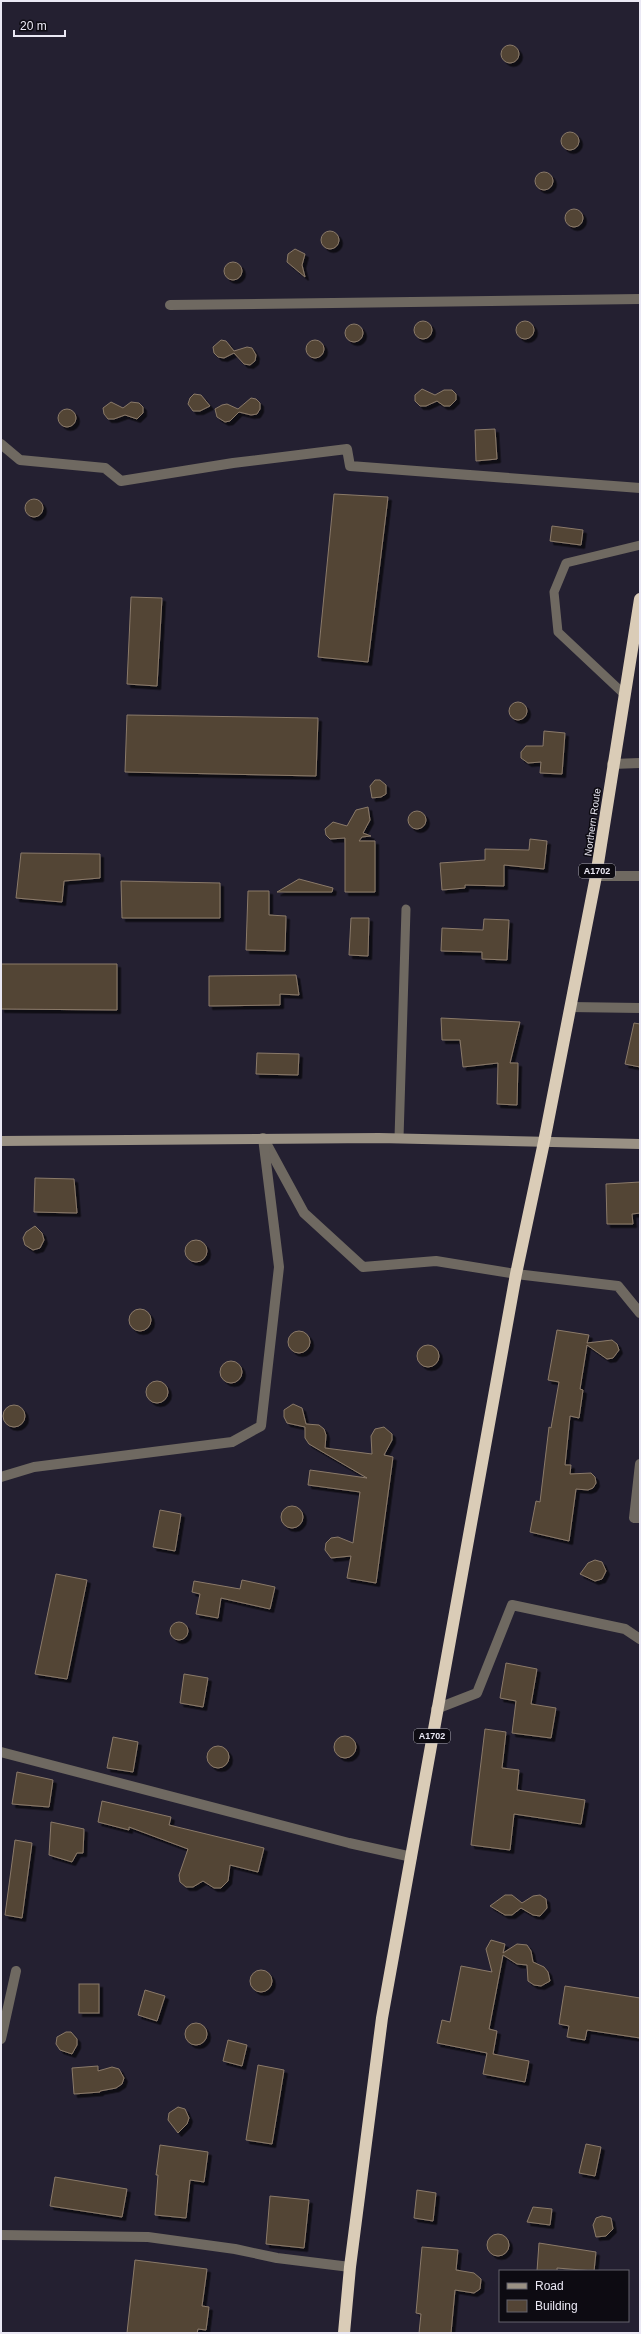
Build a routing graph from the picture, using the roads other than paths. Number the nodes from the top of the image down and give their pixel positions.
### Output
1 (640, 299) edge
2 (170, 305) dead end
3 (1, 444) edge
4 (640, 488) edge
5 (640, 544) edge
6 (640, 599) edge
7 (624, 694) junction
8 (640, 763) edge
9 (612, 764) junction
10 (596, 876) junction
11 (640, 876) edge
12 (406, 909) dead end
13 (570, 1006) junction
14 (640, 1008) edge
15 (263, 1138) junction
16 (399, 1138) junction
17 (1, 1141) edge
18 (544, 1142) junction
19 (640, 1144) edge
20 (516, 1274) junction
21 (640, 1313) edge
22 (640, 1464) edge
23 (1, 1477) edge
24 (640, 1518) edge
25 (640, 1639) edge
26 (436, 1709) junction
27 (1, 1752) edge
28 (412, 1857) junction
29 (16, 1971) dead end
30 (1, 2039) edge
31 (1, 2235) edge
32 (350, 2267) junction
33 (344, 2333) edge

1 - 2 street
3 - 4 street
5 - 7 lane
6 - 7 highway, Northern Route / A1702
7 - 9 highway, Northern Route / A1702
8 - 9 street
9 - 10 highway, Northern Route / A1702
10 - 11 street
10 - 13 highway, Northern Route / A1702
12 - 16 lane
13 - 14 street
13 - 18 highway, Northern Route / A1702
15 - 16 street
15 - 17 street
15 - 20 street
15 - 23 street
16 - 18 street
18 - 19 street
18 - 20 highway, A1702
20 - 21 street
20 - 26 highway, A1702
22 - 24 street
25 - 26 street
26 - 28 highway, A1702
27 - 28 street
28 - 32 highway, A1702
29 - 30 street
31 - 32 street
32 - 33 highway, A1702

